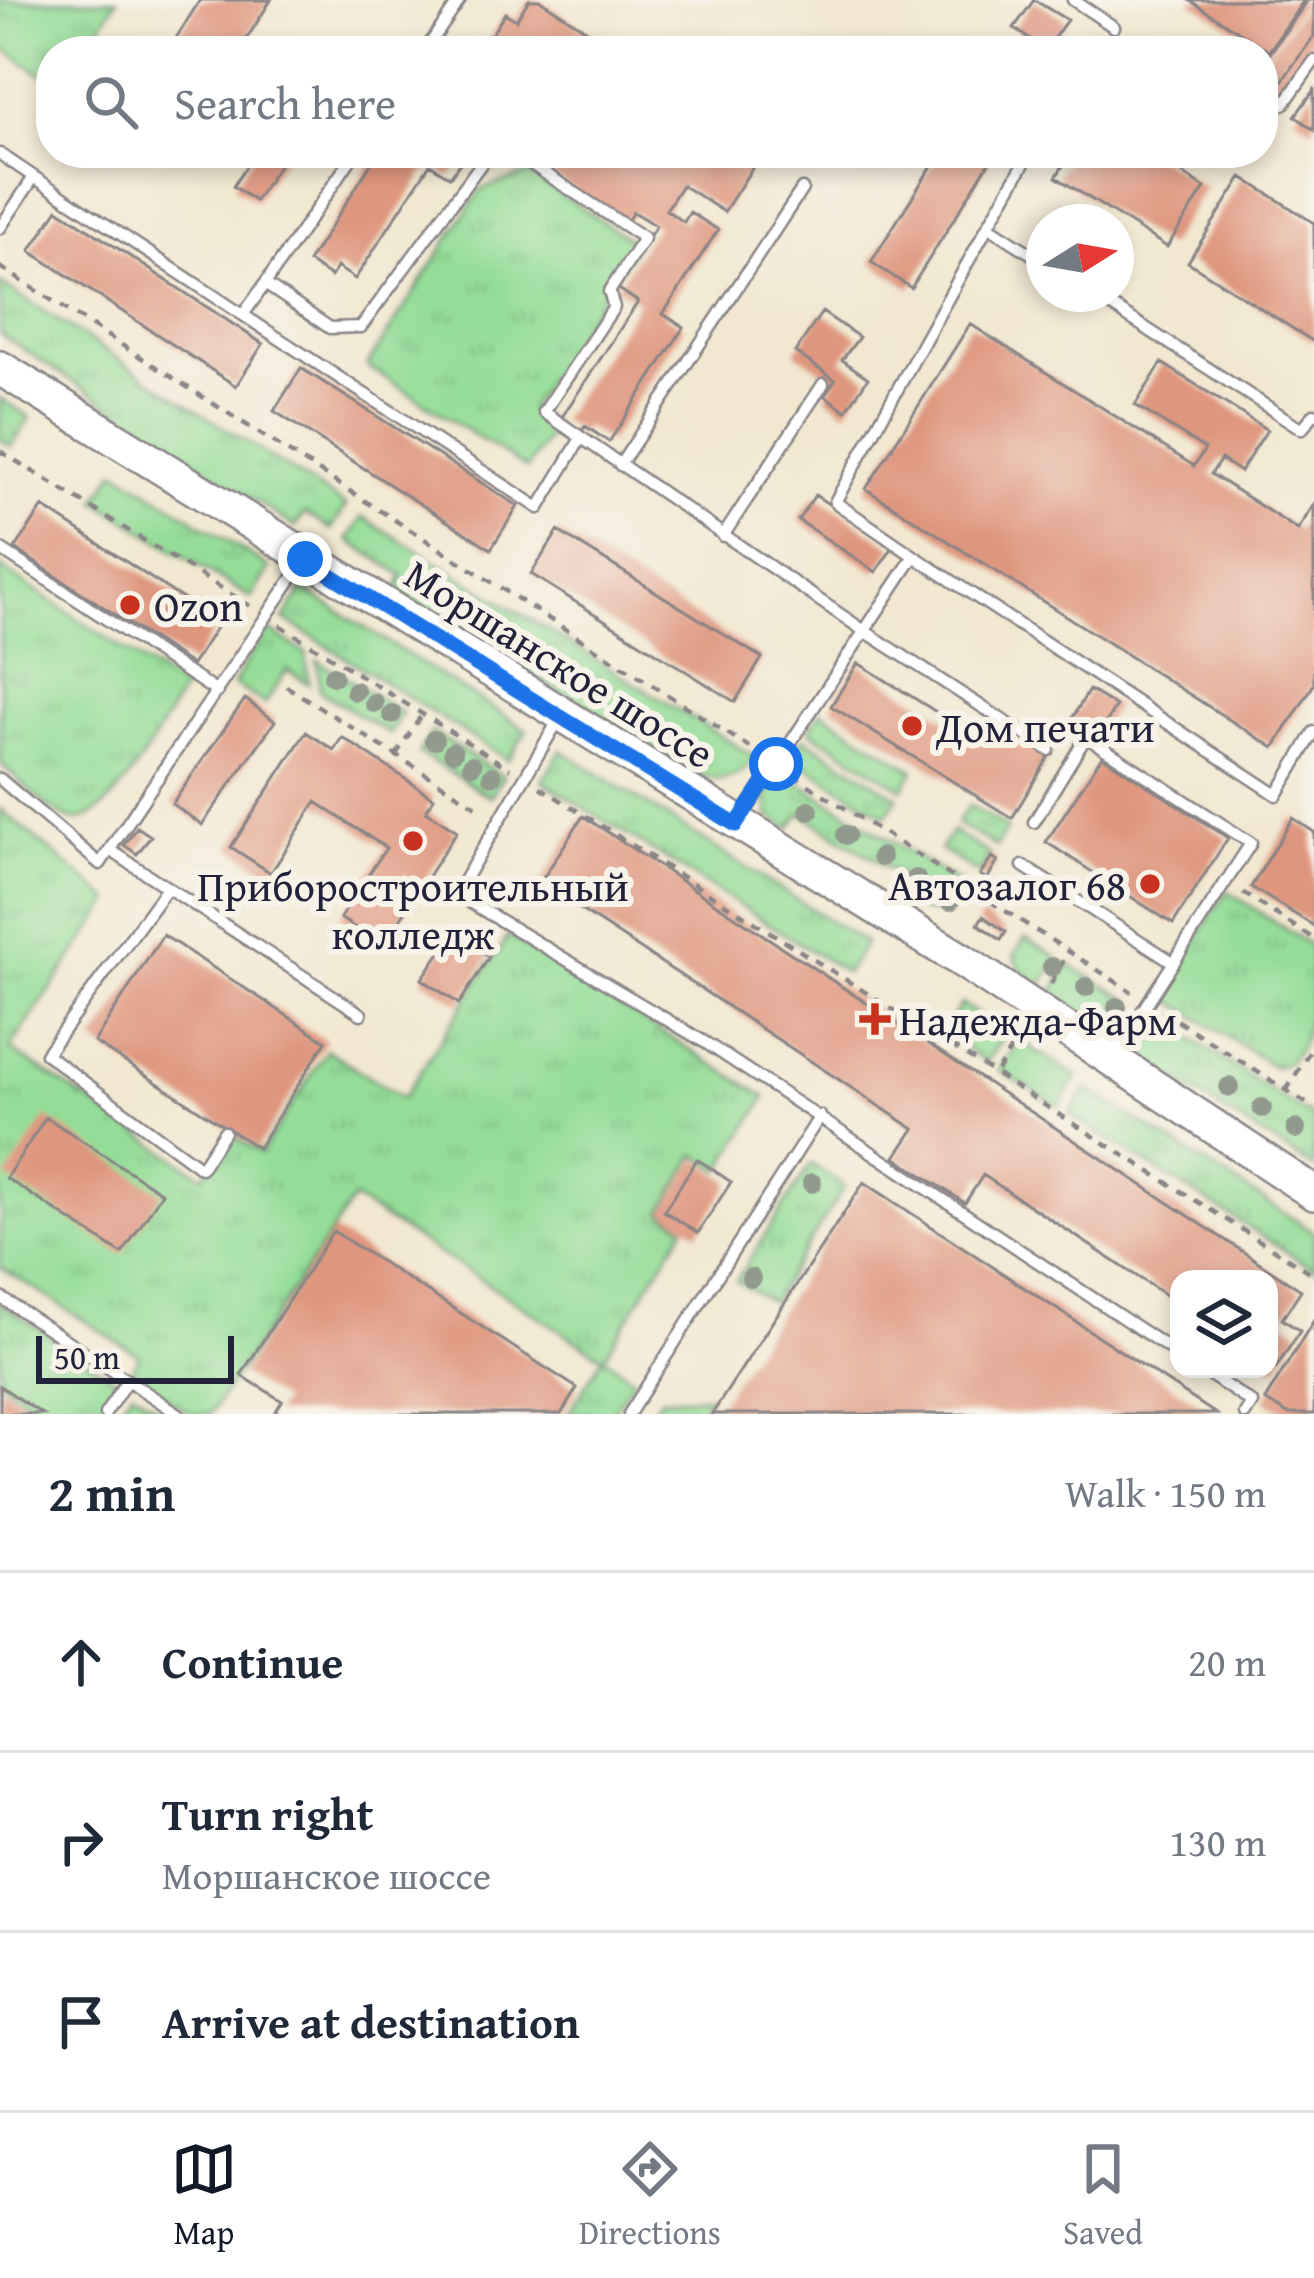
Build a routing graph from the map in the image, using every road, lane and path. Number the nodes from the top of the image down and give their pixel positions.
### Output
1 (460, 0) edge
2 (1073, 0) edge
3 (1114, 27) dead end
4 (435, 36) edge
5 (1314, 61) edge
6 (1284, 104) dead end
7 (0, 154) edge
8 (345, 168) edge
9 (478, 168) edge
10 (537, 168) edge
11 (1021, 168) edge
12 (34, 177) junction
13 (802, 190) dead end
14 (988, 226) junction
15 (0, 228) edge
16 (1026, 250) edge
17 (0, 267) edge
18 (265, 284) junction
19 (1121, 312) edge
20 (244, 316) junction
21 (0, 368) edge
22 (823, 384) dead end
23 (1314, 414) edge
24 (581, 438) junction
25 (0, 452) edge
26 (620, 465) junction
27 (723, 536) junction
28 (0, 549) edge
29 (914, 556) junction
30 (305, 559) junction
31 (267, 617) junction
32 (863, 630) junction
33 (286, 686) dead end
34 (217, 692) junction
35 (422, 714) junction
36 (561, 716) junction
37 (1314, 732) edge
38 (1049, 750) dead end
39 (396, 755) junction
40 (776, 764) junction
41 (525, 778) junction
42 (0, 779) edge
43 (478, 807) dead end
44 (1034, 822) dead end
45 (736, 825) junction
46 (110, 850) junction
47 (1023, 866) dead end
48 (1226, 882) junction
49 (167, 888) junction
50 (1314, 939) edge
51 (1173, 962) junction
52 (1148, 1002) junction
53 (361, 1014) dead end
54 (1314, 1044) edge
55 (1112, 1058) junction
56 (1286, 1090) junction
57 (1314, 1108) edge
58 (820, 1117) junction
59 (224, 1132) dead end
60 (1314, 1192) edge
61 (1314, 1275) edge
62 (0, 1297) edge
63 (1170, 1348) edge
64 (1214, 1378) edge
65 (127, 1380) junction
66 (105, 1414) edge
67 (179, 1414) edge
68 (629, 1414) edge
69 (1244, 1414) edge

1 - 4 lane
2 - 3 lane
5 - 6 lane
7 - 12 lane
8 - 18 lane
9 - 18 lane
10 - 24 lane
11 - 14 lane
12 - 15 lane
12 - 20 lane
13 - 26 lane
14 - 16 lane
14 - 29 lane
17 - 40 path
18 - 20 lane
19 - 23 lane
20 - 24 lane
21 - 30 main road, Моршанское шоссе
22 - 27 lane
24 - 26 lane
25 - 31 path
26 - 27 lane
27 - 32 lane
28 - 34 lane
29 - 32 lane
29 - 37 lane
30 - 31 lane
30 - 36 main road, Моршанское шоссе
31 - 34 lane
31 - 35 path
32 - 38 lane
32 - 40 lane
33 - 39 path
34 - 46 lane
35 - 39 path
35 - 41 path
36 - 41 lane
36 - 45 main road, Моршанское шоссе
39 - 43 path
40 - 45 lane
40 - 52 path
41 - 58 lane
41 - 61 path
42 - 46 lane
44 - 48 lane
45 - 55 main road, Моршанское шоссе
46 - 49 lane
47 - 51 lane
48 - 50 path
48 - 51 lane
49 - 53 lane
49 - 59 lane
51 - 52 lane
52 - 55 lane
52 - 56 path
54 - 56 path
55 - 60 main road, Моршанское шоссе
56 - 57 path
58 - 63 lane
58 - 68 lane
62 - 65 lane
64 - 69 lane
65 - 66 lane
65 - 67 lane

